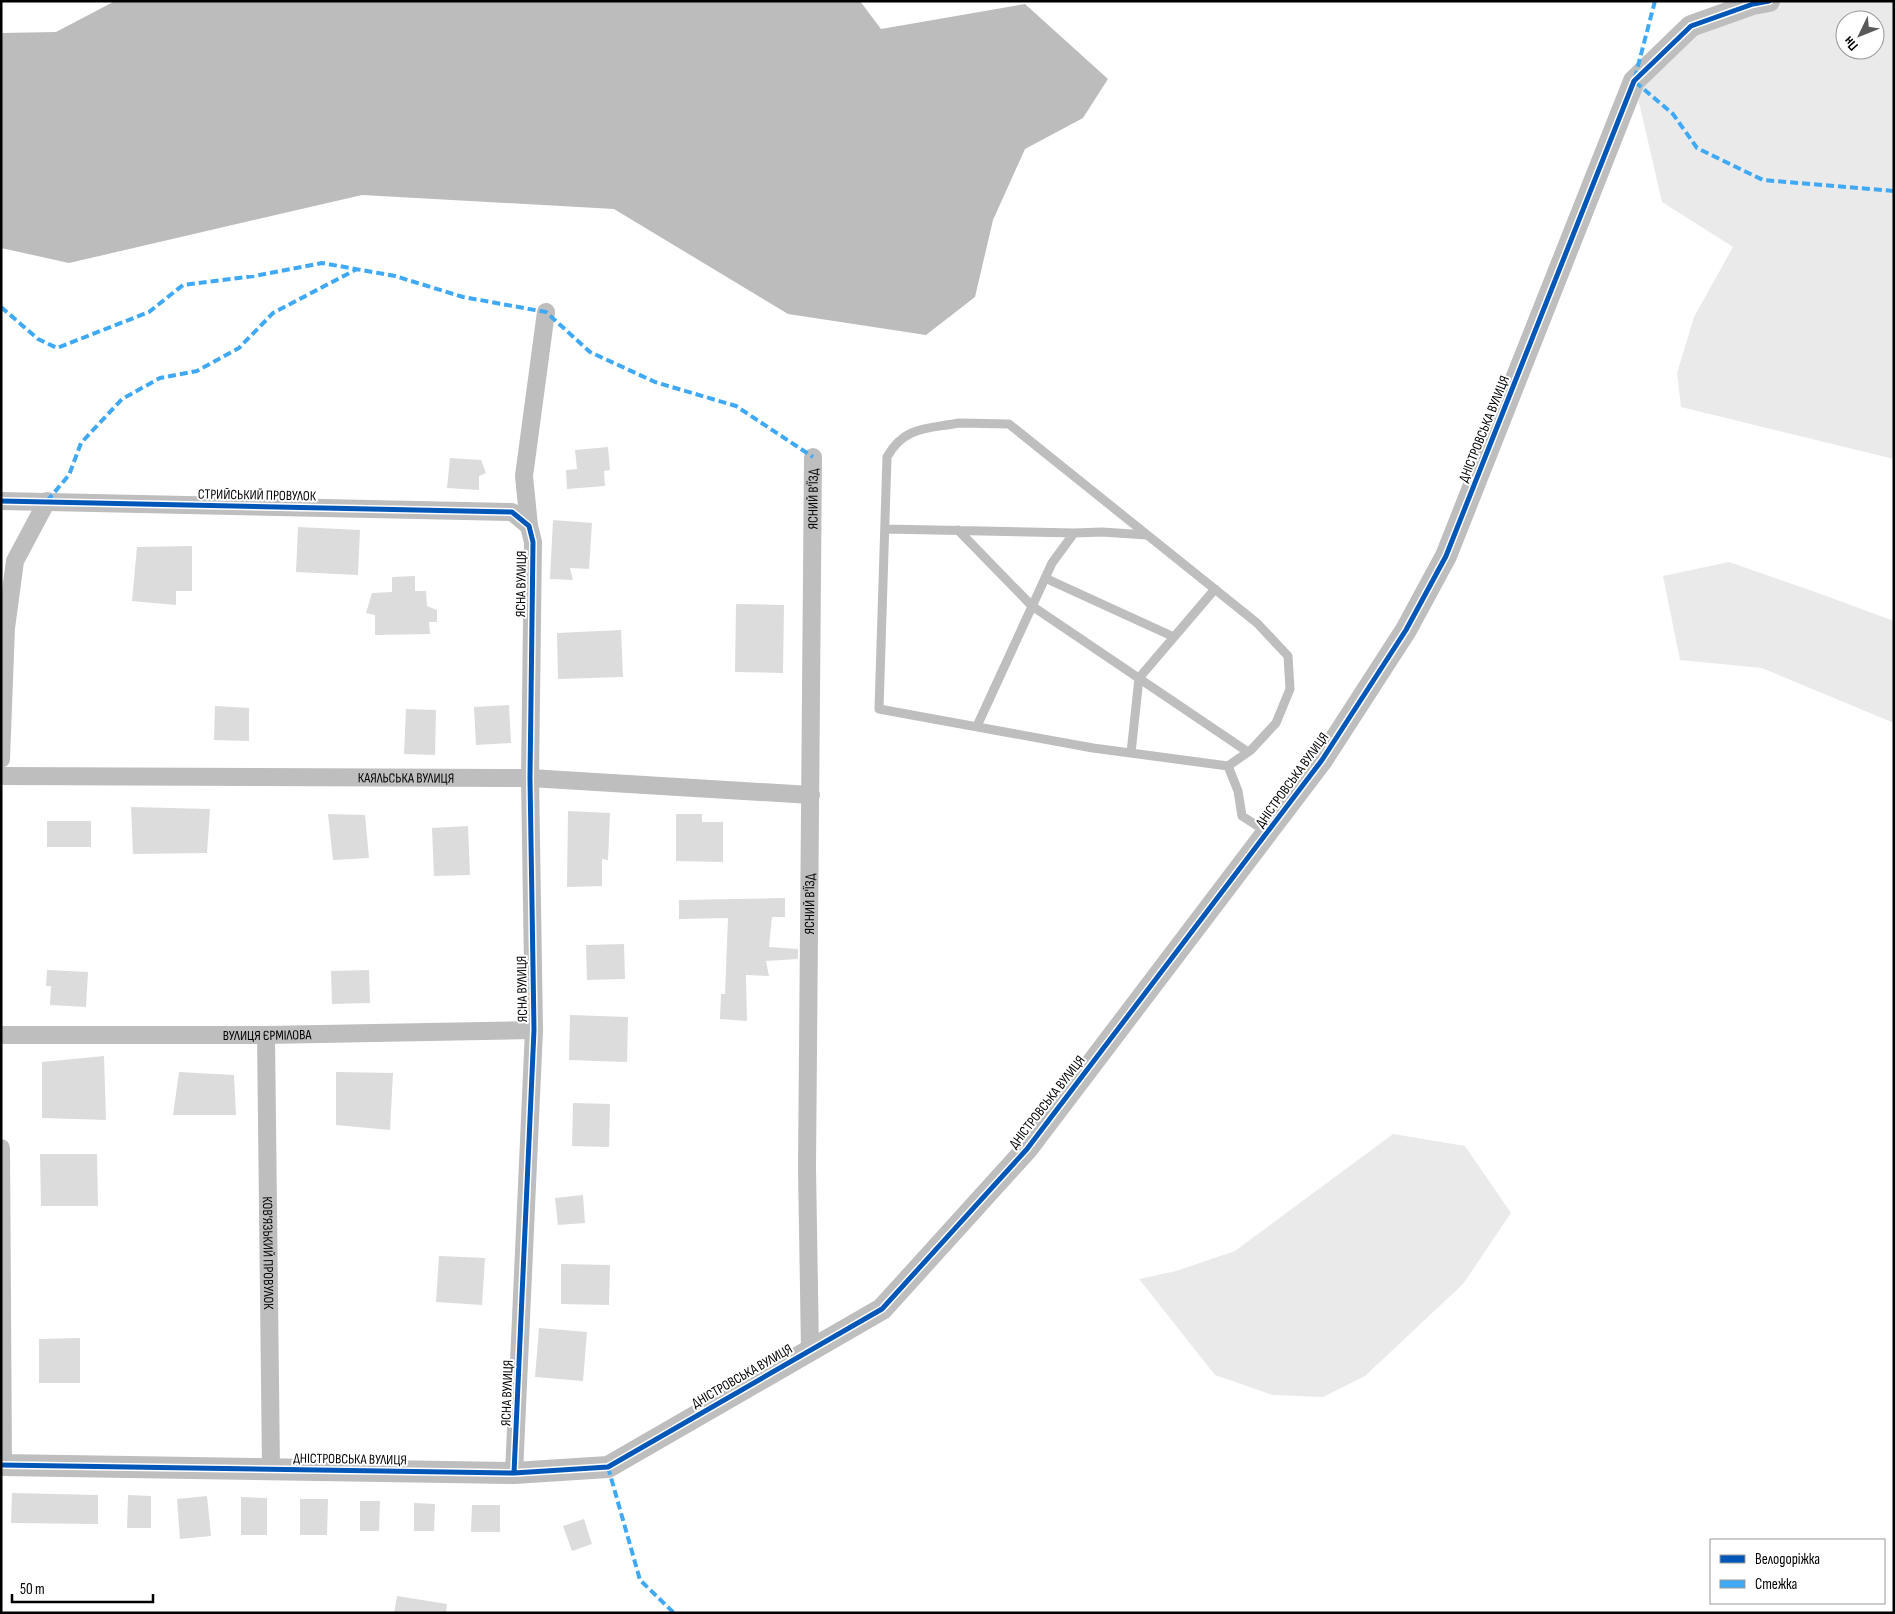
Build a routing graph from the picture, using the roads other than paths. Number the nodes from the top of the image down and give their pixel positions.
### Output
1 (1769, 1) edge
2 (546, 312) dead end
3 (812, 457) dead end
4 (1, 501) edge
5 (46, 502) junction
6 (529, 526) junction
7 (886, 529) junction
8 (958, 530) junction
9 (1074, 533) junction
10 (1147, 535) junction
11 (1045, 578) junction
12 (1215, 589) junction
13 (1032, 606) junction
14 (1174, 637) junction
15 (1139, 678) junction
16 (977, 726) junction
17 (1248, 752) junction
18 (1131, 753) junction
19 (1, 759) edge
20 (1228, 766) junction
21 (1, 776) edge
22 (530, 778) junction
23 (811, 795) junction
24 (1268, 832) junction
25 (534, 1030) junction
26 (1, 1035) edge
27 (266, 1035) junction
28 (1, 1148) edge
29 (2, 1286) edge
30 (810, 1350) junction
31 (2, 1465) edge
32 (271, 1469) junction
33 (514, 1473) junction

1 - 24 street, ДНІСТРОВСЬКА ВУЛИЦЯ
2 - 6 street, ЯСНА ВУЛИЦЯ
3 - 23 street, ЯСНИЙ В'ЇЗД
4 - 5 street, СТРИЙСЬКИЙ ПРОВУЛОК
5 - 6 street, СТРИЙСЬКИЙ ПРОВУЛОК
5 - 19 street
6 - 22 street, ЯСНА ВУЛИЦЯ
7 - 8 lane
7 - 10 lane
7 - 16 lane
8 - 9 lane
8 - 13 lane
9 - 10 lane
9 - 11 lane
10 - 12 lane
11 - 13 lane
11 - 14 lane
12 - 14 lane
12 - 17 lane
13 - 15 lane
13 - 16 lane
14 - 15 lane
15 - 17 lane
15 - 18 lane
16 - 18 lane
17 - 20 lane
18 - 20 lane
20 - 24 lane
21 - 22 street, КАЯЛЬСЬКА ВУЛИЦЯ
22 - 23 street, КАЯЛЬСЬКА ВУЛИЦЯ
22 - 25 street, ЯСНА ВУЛИЦЯ
23 - 30 street, ЯСНИЙ В'ЇЗД
24 - 30 street, ДНІСТРОВСЬКА ВУЛИЦЯ
25 - 27 street, ВУЛИЦЯ ЄРМІЛОВА
25 - 33 street, ЯСНА ВУЛИЦЯ
26 - 27 street, ВУЛИЦЯ ЄРМІЛОВА
27 - 32 street, КОВ'ЯЗЬКИЙ ПРОВУЛОК
28 - 29 street
29 - 31 street
30 - 33 street, ДНІСТРОВСЬКА ВУЛИЦЯ
31 - 32 street, ДНІСТРОВСЬКА ВУЛИЦЯ
32 - 33 street, ДНІСТРОВСЬКА ВУЛИЦЯ

